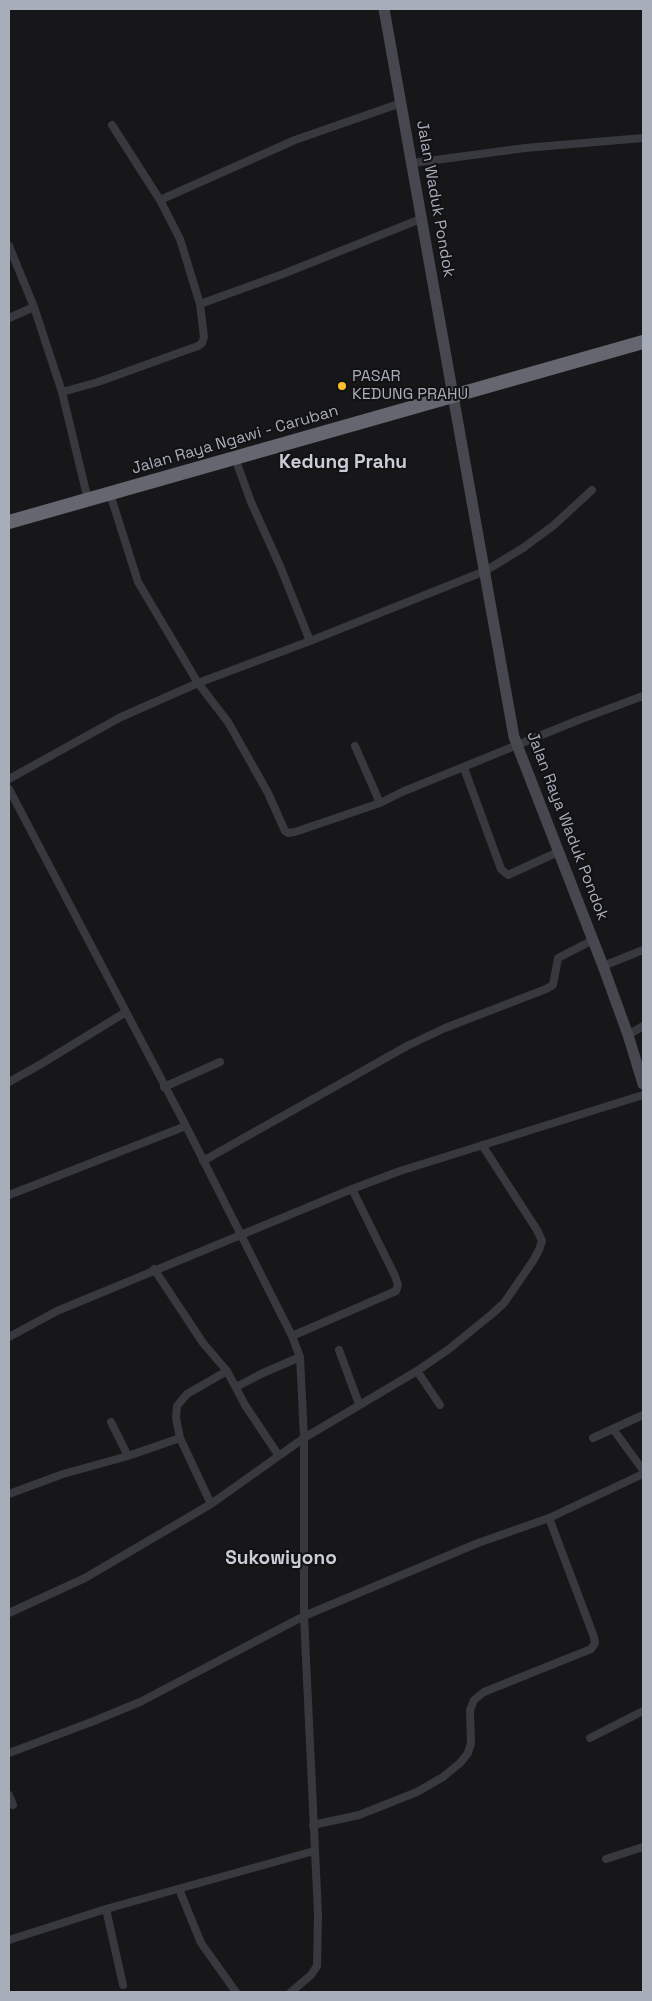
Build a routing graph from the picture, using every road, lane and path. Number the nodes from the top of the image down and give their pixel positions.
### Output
1 (384, 9) edge
2 (401, 103) junction
3 (112, 125) dead end
4 (643, 138) edge
5 (412, 163) junction
6 (160, 200) junction
7 (423, 218) junction
8 (9, 246) edge
9 (200, 304) junction
10 (34, 307) junction
11 (9, 318) edge
12 (643, 342) edge
13 (62, 392) junction
14 (452, 396) junction
15 (235, 458) junction
16 (592, 490) dead end
17 (110, 494) junction
18 (88, 500) junction
19 (9, 522) edge
20 (485, 572) junction
21 (310, 641) junction
22 (198, 682) junction
23 (643, 696) edge
24 (355, 746) dead end
25 (517, 746) junction
26 (464, 768) junction
27 (9, 779) edge
28 (9, 789) edge
29 (380, 803) junction
30 (558, 852) junction
31 (593, 940) junction
32 (643, 950) edge
33 (603, 966) junction
34 (126, 1012) junction
35 (643, 1026) edge
36 (628, 1035) junction
37 (220, 1062) dead end
38 (9, 1082) edge
39 (643, 1084) edge
40 (164, 1087) junction
41 (643, 1095) edge
42 (186, 1126) junction
43 (482, 1145) junction
44 (203, 1161) junction
45 (352, 1189) junction
46 (9, 1195) edge
47 (240, 1234) junction
48 (154, 1269) junction
49 (292, 1336) junction
50 (9, 1337) edge
51 (339, 1350) dead end
52 (300, 1357) junction
53 (227, 1370) junction
54 (417, 1371) junction
55 (236, 1387) junction
56 (358, 1404) junction
57 (440, 1405) dead end
58 (643, 1415) edge
59 (111, 1422) dead end
60 (613, 1429) junction
61 (180, 1438) junction
62 (304, 1438) junction
63 (593, 1438) dead end
64 (128, 1456) junction
65 (278, 1456) junction
66 (643, 1470) edge
67 (643, 1474) edge
68 (9, 1494) edge
69 (211, 1504) junction
70 (549, 1518) junction
71 (9, 1613) edge
72 (304, 1616) junction
73 (643, 1711) edge
74 (590, 1738) dead end
75 (9, 1753) edge
76 (9, 1795) edge
77 (13, 1806) dead end
78 (313, 1825) junction
79 (643, 1847) edge
80 (314, 1850) junction
81 (606, 1859) dead end
82 (179, 1889) junction
83 (106, 1909) junction
84 (9, 1940) edge
85 (123, 1985) dead end
86 (236, 1992) edge
87 (291, 1992) edge

1 - 2 street, Jalan Waduk Pondok
2 - 5 street, Jalan Waduk Pondok
2 - 6 street
3 - 6 street
4 - 5 street
5 - 7 street, Jalan Waduk Pondok
6 - 9 street
7 - 9 street
7 - 14 street, Jalan Waduk Pondok
8 - 10 street
9 - 13 street
10 - 11 street
10 - 13 street
12 - 14 highway, Jalan Raya Ngawi - Caruban
13 - 18 street
14 - 15 highway, Jalan Raya Ngawi - Caruban
14 - 20 street, Jalan Raya Waduk Pondok
15 - 17 highway, Jalan Raya Ngawi - Caruban
15 - 21 street
16 - 20 street
17 - 18 highway, Jalan Raya Ngawi - Caruban
17 - 22 street
18 - 19 highway, Jalan Raya Ngawi - Caruban
20 - 21 street
20 - 25 street, Jalan Raya Waduk Pondok
21 - 22 street
22 - 27 street
22 - 29 street
23 - 25 street
24 - 29 street
25 - 26 street
25 - 30 street, Jalan Raya Waduk Pondok
26 - 29 street
26 - 30 street
28 - 34 street
30 - 31 street, Jalan Raya Waduk Pondok
31 - 33 street, Jalan Raya Waduk Pondok
31 - 44 street
32 - 33 street
33 - 36 street, Jalan Raya Waduk Pondok
34 - 38 street
34 - 40 street
35 - 36 street
36 - 39 street, Jalan Raya Waduk Pondok
37 - 40 street
40 - 42 street
41 - 43 street
42 - 44 street
42 - 46 street
43 - 45 street
43 - 54 street
44 - 47 street
45 - 47 street
45 - 49 street
47 - 48 street
47 - 49 street
48 - 50 street
48 - 53 street
49 - 52 street
51 - 56 street
52 - 55 street
52 - 62 street
53 - 55 street
53 - 61 street
54 - 56 street
54 - 57 street
55 - 65 street
56 - 62 street
58 - 60 street
59 - 64 street
60 - 63 street
60 - 66 street
61 - 64 street
61 - 69 street
62 - 65 street
62 - 72 street
64 - 68 street
65 - 69 street
67 - 70 street
69 - 71 street
70 - 72 street
70 - 78 street
72 - 75 street
72 - 78 street
73 - 74 street
76 - 77 street
78 - 80 street
79 - 81 street
80 - 82 street
80 - 87 street
82 - 83 street
82 - 86 street
83 - 84 street
83 - 85 street

